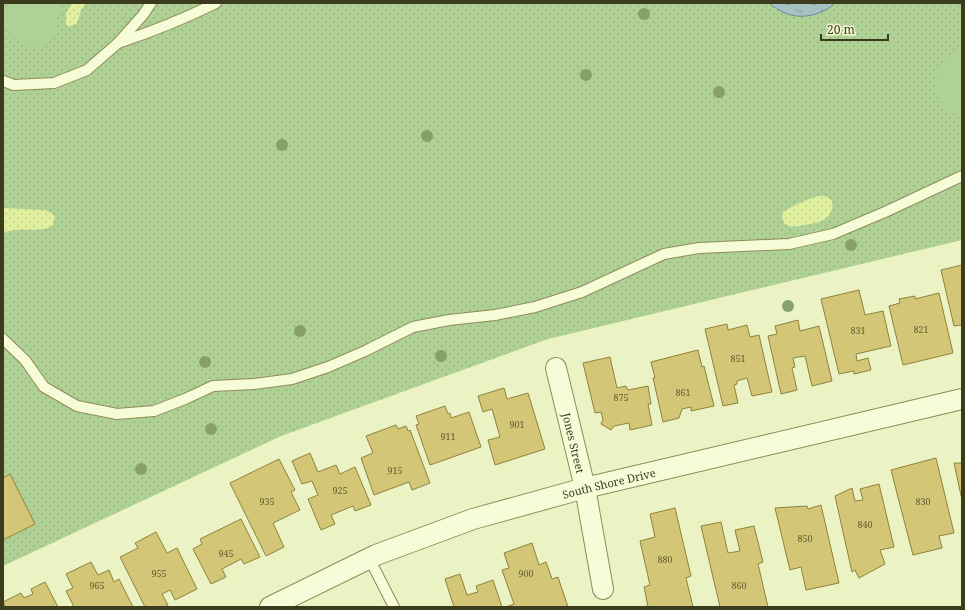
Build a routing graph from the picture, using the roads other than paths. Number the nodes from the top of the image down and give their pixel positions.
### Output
1 (151, 3) edge
2 (216, 3) edge
3 (118, 43) junction
4 (4, 82) edge
5 (962, 176) edge
6 (3, 339) edge
7 (556, 368) dead end
8 (962, 399) edge
9 (584, 488) junction
10 (369, 558) junction
11 (603, 589) dead end
12 (270, 607) edge
13 (394, 607) edge

1 - 3 lane
2 - 3 lane
3 - 4 lane
5 - 6 lane
7 - 9 street, Jones Street
8 - 9 street, South Shore Drive
9 - 10 street, South Shore Drive
9 - 11 street, Jones Street
10 - 12 street, South Shore Drive
10 - 13 lane

